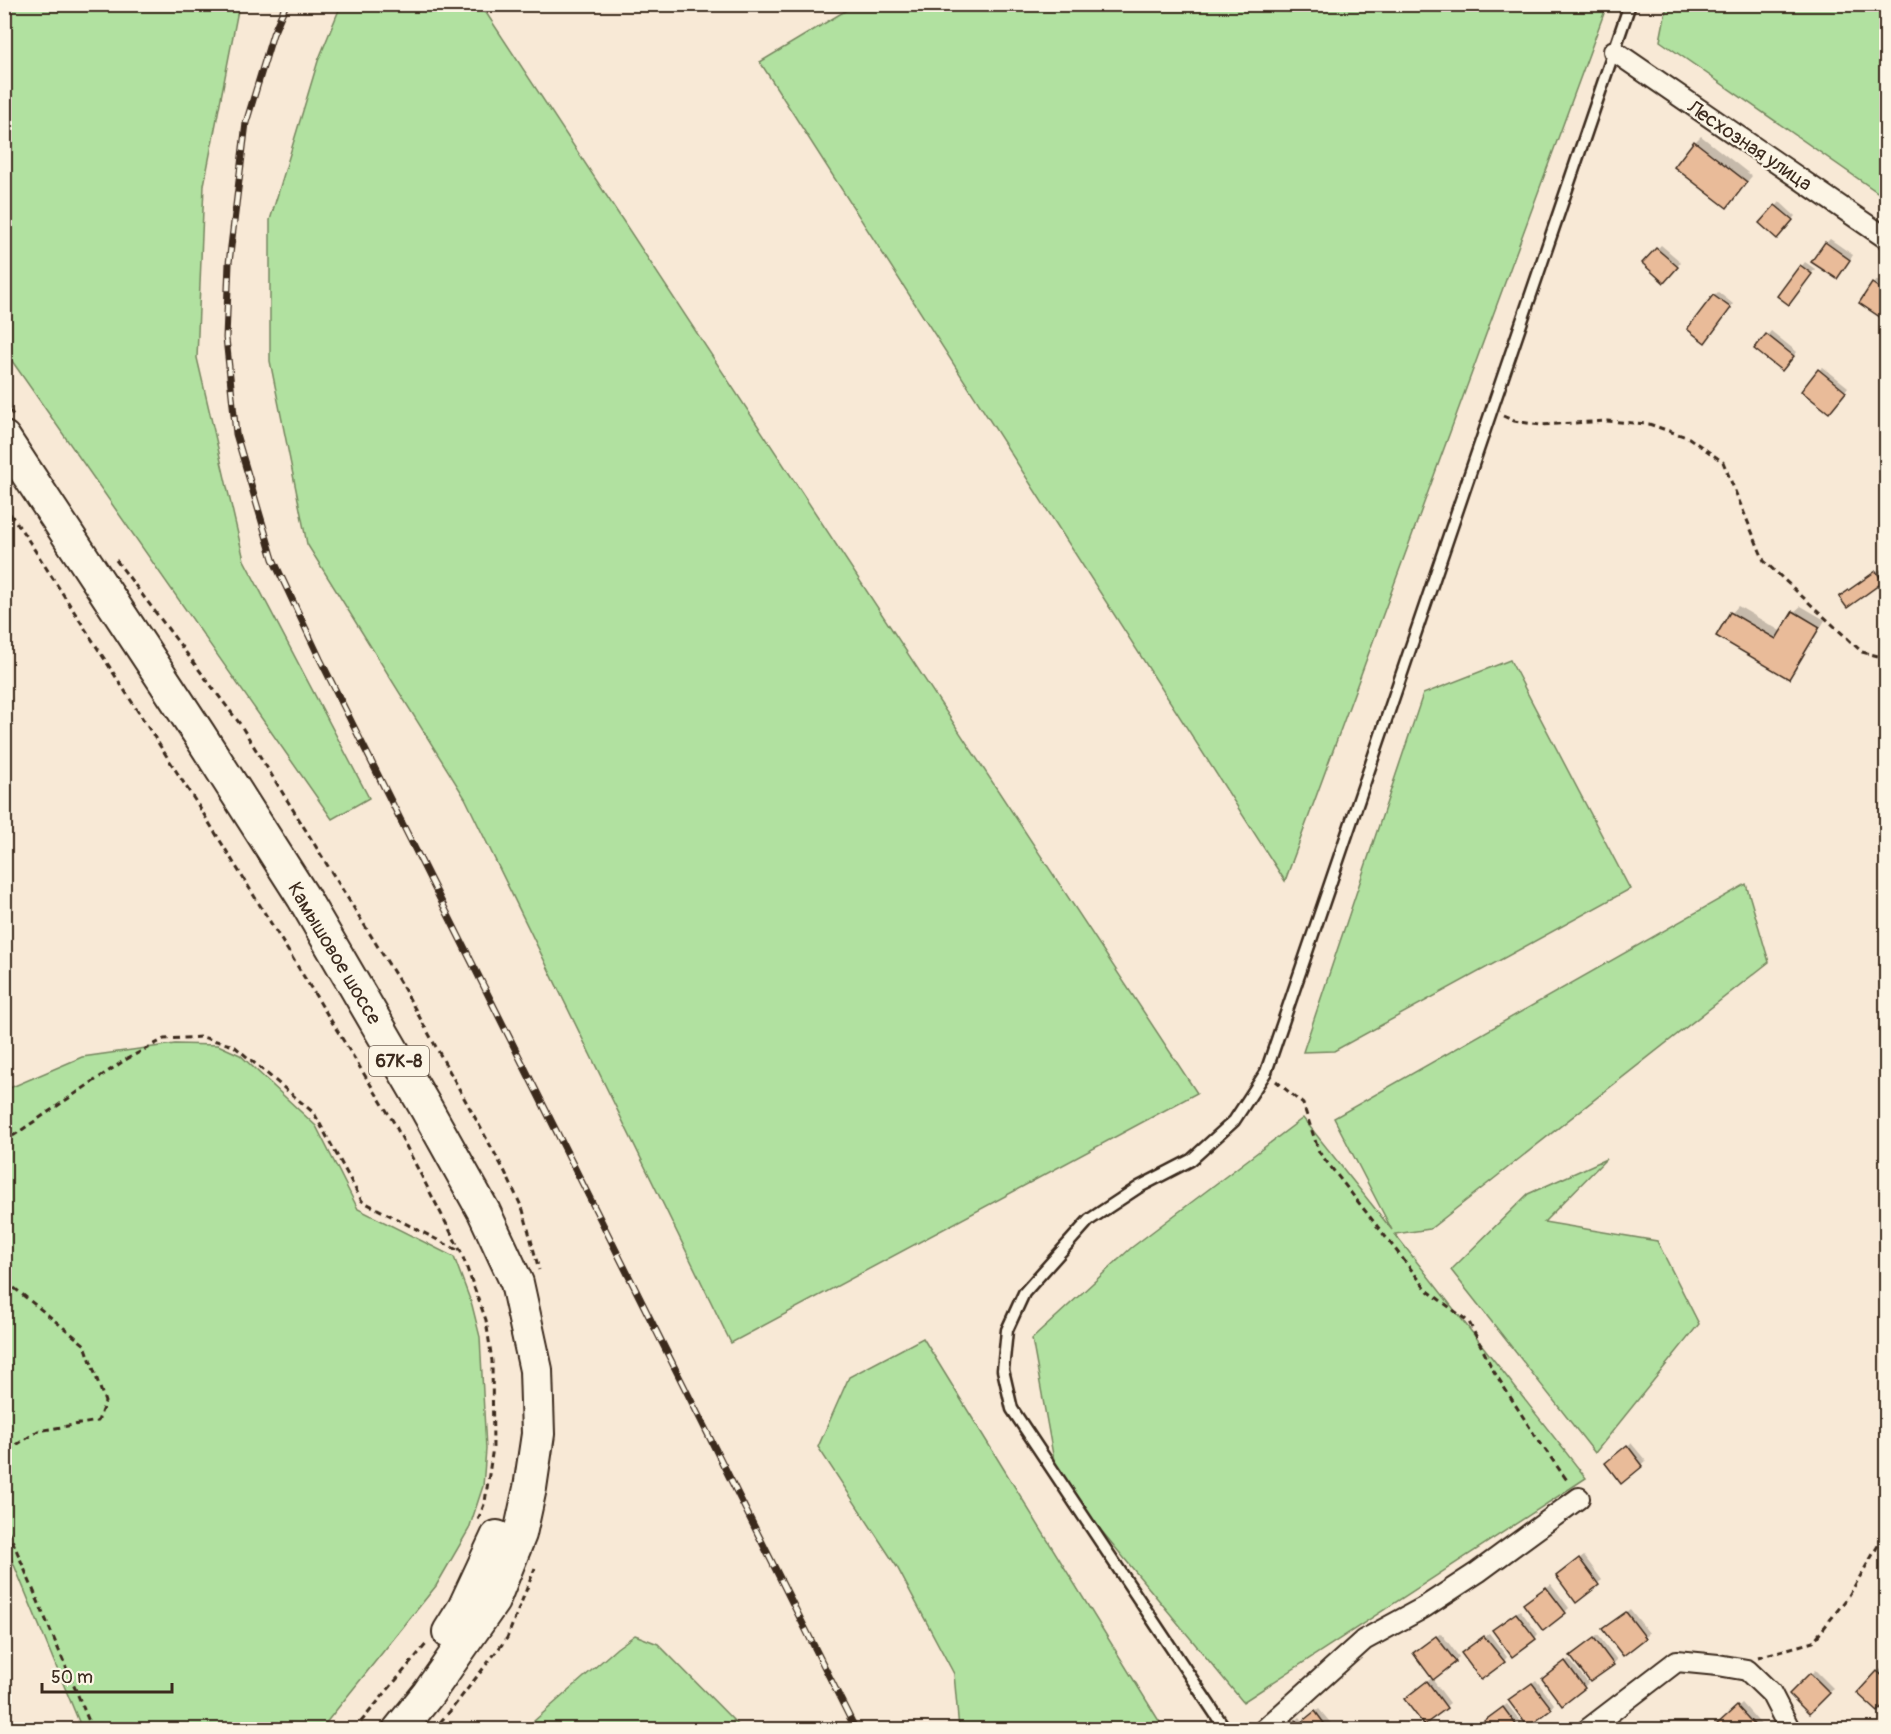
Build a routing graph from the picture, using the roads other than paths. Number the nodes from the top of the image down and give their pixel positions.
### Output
1 (1630, 4) edge
2 (1614, 51) junction
3 (1887, 238) edge
4 (4, 438) edge
5 (4, 469) edge
6 (1580, 1498) road end
7 (375, 1730) edge
8 (399, 1730) edge
9 (1226, 1730) edge
10 (1264, 1730) edge
11 (1587, 1730) edge
12 (1790, 1730) edge

1 - 2 lane
2 - 3 street, Лесхозная улица
2 - 9 lane
4 - 8 main road, Камышовое шоссе / 67К-8
5 - 7 main road, Камышовое шоссе / 67К-8
6 - 10 street
11 - 12 street

